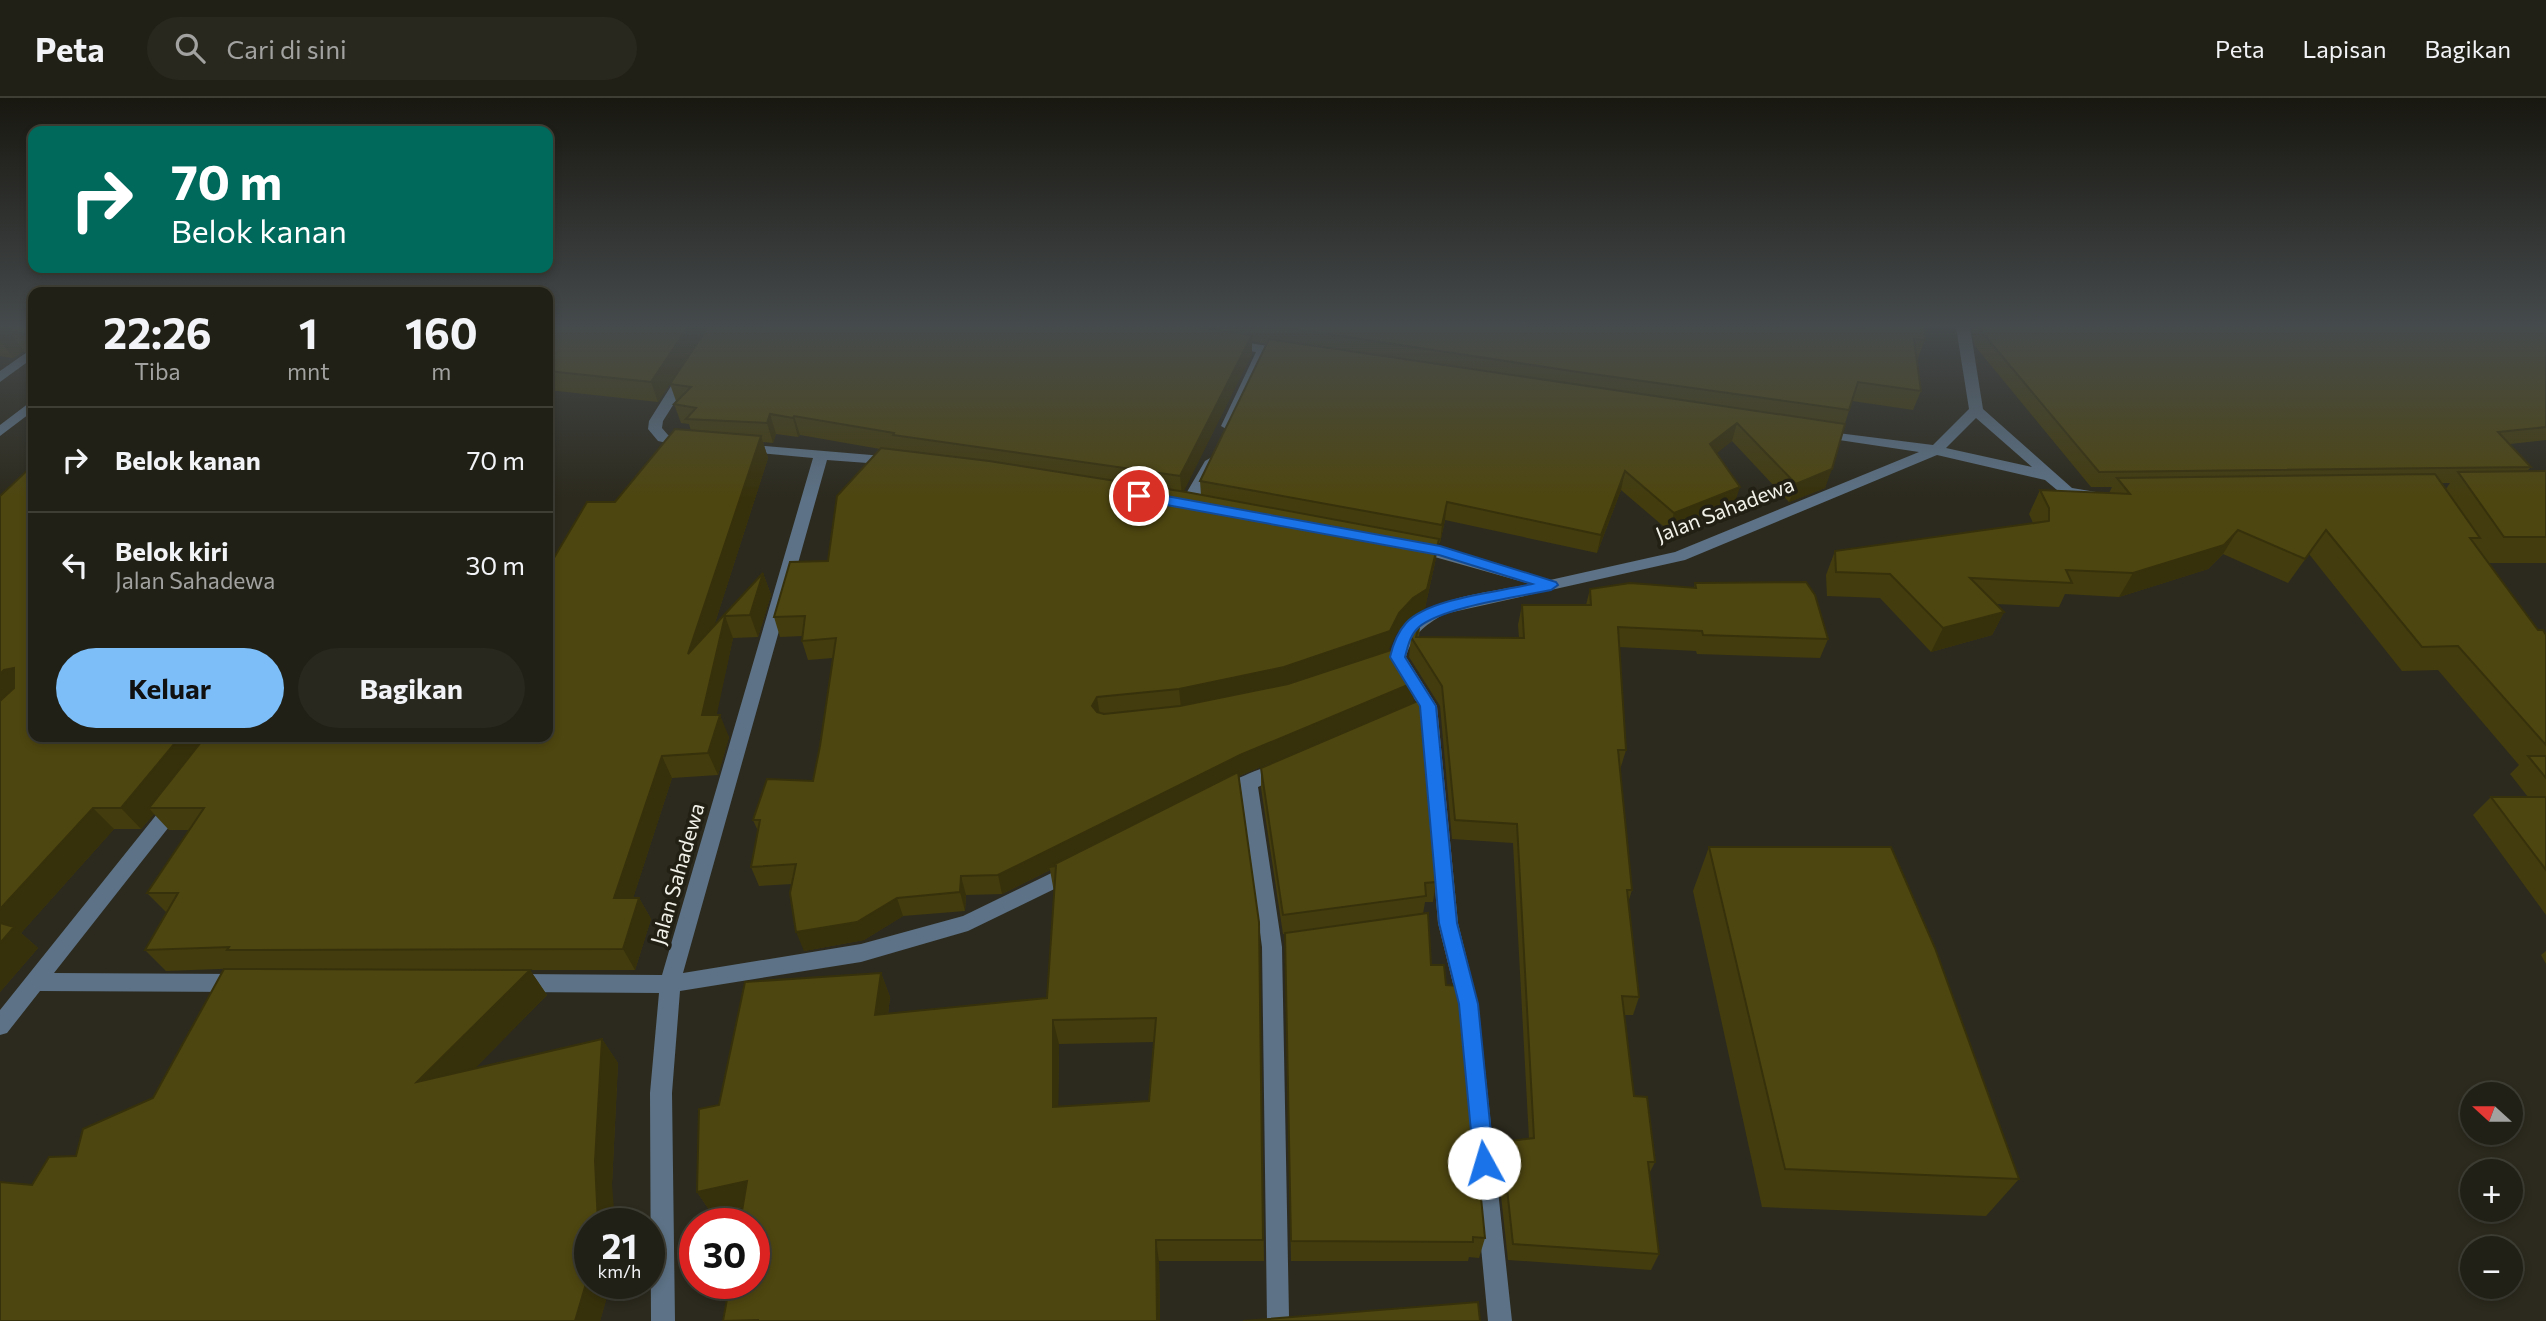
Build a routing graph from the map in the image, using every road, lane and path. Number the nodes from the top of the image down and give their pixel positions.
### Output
1 (680, 384) edge
2 (1248, 384) edge
3 (1972, 384) edge
4 (1976, 411) junction
5 (26, 417) edge
6 (1799, 431) edge
7 (0, 432) edge
8 (696, 445) edge
9 (729, 447) edge
10 (1937, 450) junction
11 (822, 453) junction
12 (914, 464) edge
13 (2049, 476) junction
14 (2101, 495) edge
15 (1188, 504) edge
16 (1401, 543) edge
17 (1551, 585) junction
18 (1428, 706) junction
19 (1377, 728) edge
20 (1300, 760) edge
21 (1248, 782) junction
22 (187, 790) edge
23 (1200, 807) edge
24 (1090, 862) edge
25 (34, 982) junction
26 (255, 983) edge
27 (504, 983) edge
28 (670, 984) junction
29 (0, 1026) edge
30 (1277, 1316) edge
31 (663, 1321) edge
32 (1500, 1321) edge

1 - 8 street
2 - 15 street
3 - 4 street
4 - 10 street
4 - 13 street
5 - 7 street
6 - 10 street
9 - 11 street
10 - 13 street
10 - 17 street, Jalan Sahadewa
11 - 12 street
11 - 28 street, Jalan Sahadewa
13 - 14 street
16 - 17 street, Jalan Sahadewa
17 - 18 street
18 - 19 street
18 - 32 street
20 - 21 street
21 - 23 street
21 - 30 street
22 - 25 street
24 - 28 street
25 - 26 street
25 - 29 street
27 - 28 street
28 - 31 street, Jalan Sahadewa

